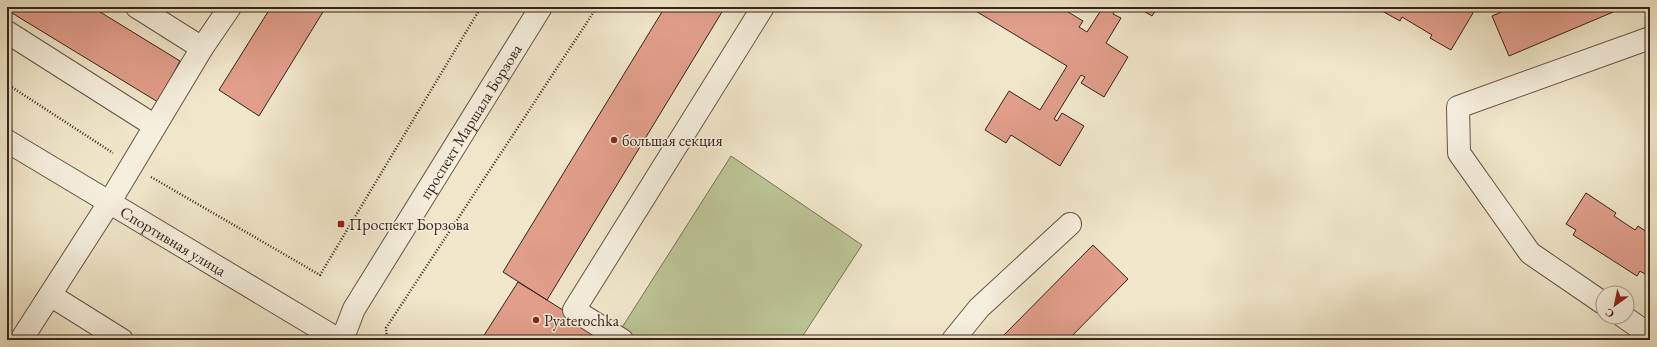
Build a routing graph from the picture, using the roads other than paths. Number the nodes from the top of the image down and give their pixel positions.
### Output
1 (137, 7) edge
2 (230, 7) edge
3 (541, 7) edge
4 (763, 7) edge
5 (7, 32) edge
6 (1650, 38) edge
7 (202, 48) junction
8 (155, 126) junction
9 (7, 141) edge
10 (109, 202) junction
11 (1070, 224) dead end
12 (50, 295) junction
13 (1595, 298) edge
14 (1635, 325) edge
15 (1650, 335) edge
16 (21, 340) edge
17 (122, 340) edge
18 (340, 340) edge
19 (622, 340) edge
20 (953, 340) edge

1 - 7 street
2 - 7 street
3 - 18 street, проспект Маршала Борзова
4 - 19 street
5 - 8 street
6 - 13 street
7 - 8 street
8 - 10 street
9 - 10 street, Спортивная улица
10 - 12 street
10 - 18 street, Спортивная улица
11 - 20 street
12 - 16 street
12 - 17 street
14 - 15 street

